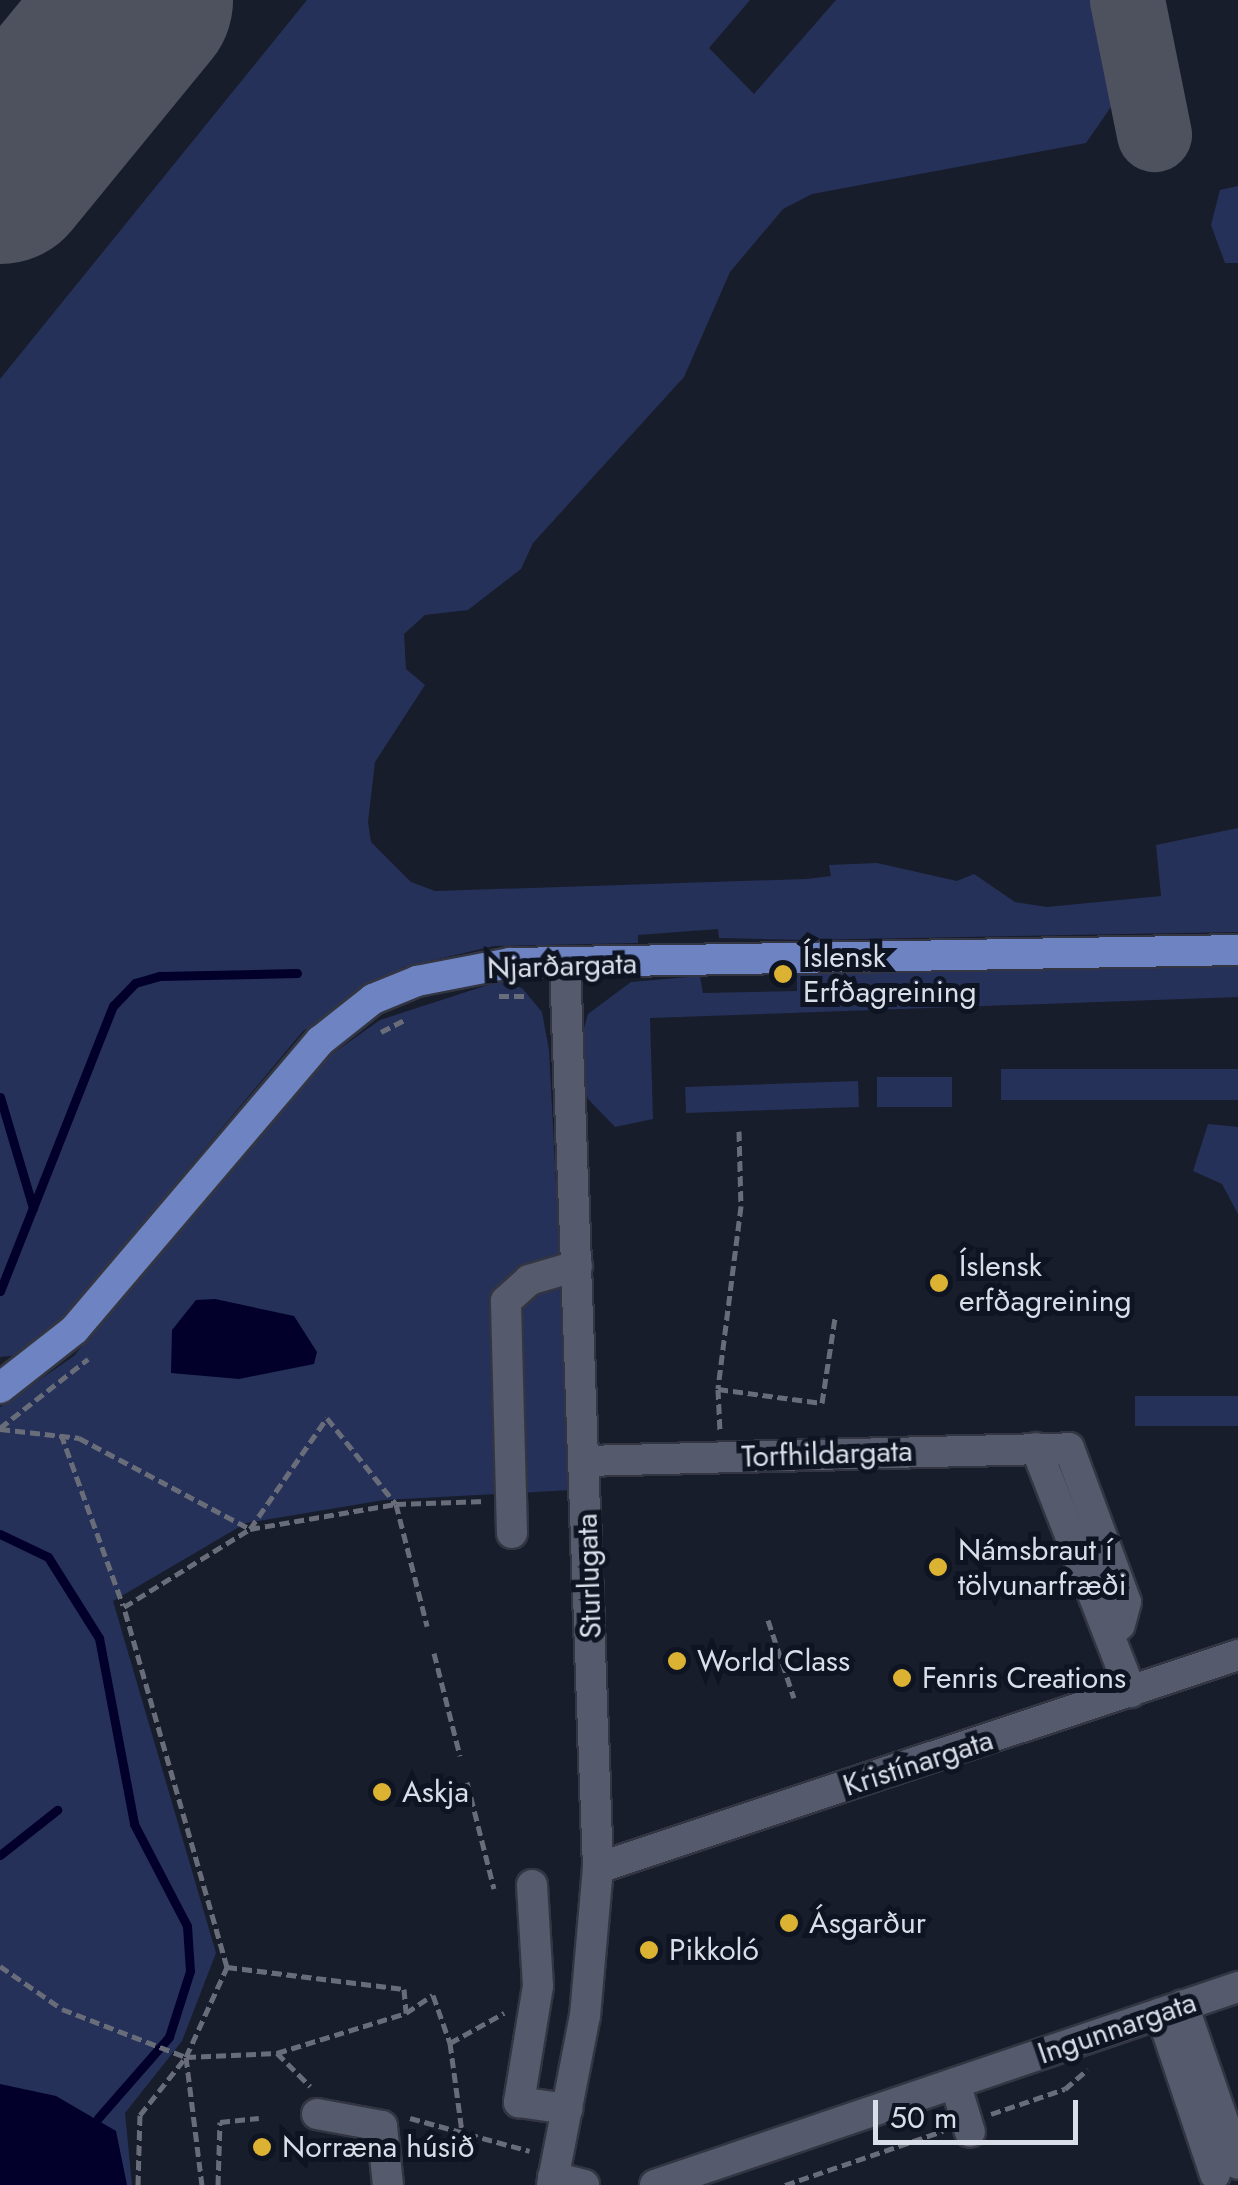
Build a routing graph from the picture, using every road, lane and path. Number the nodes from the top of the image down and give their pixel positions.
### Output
1 (1238, 950) edge
2 (565, 964) junction
3 (527, 996) dead end
4 (490, 997) dead end
5 (426, 1010) dead end
6 (369, 1040) dead end
7 (739, 1131) dead end
8 (577, 1266) junction
9 (835, 1318) dead end
10 (92, 1354) dead end
11 (0, 1388) edge
12 (718, 1389) junction
13 (0, 1429) edge
14 (61, 1434) junction
15 (1036, 1448) junction
16 (722, 1457) junction
17 (585, 1461) junction
18 (511, 1500) junction
19 (396, 1504) junction
20 (250, 1529) junction
21 (512, 1533) dead end
22 (124, 1606) junction
23 (768, 1620) dead end
24 (1120, 1625) dead end
25 (427, 1626) dead end
26 (434, 1654) dead end
27 (1238, 1655) edge
28 (1130, 1692) junction
29 (794, 1698) dead end
30 (460, 1756) dead end
31 (467, 1782) dead end
32 (598, 1868) junction
33 (532, 1884) dead end
34 (494, 1889) dead end
35 (0, 1966) edge
36 (228, 1967) junction
37 (1238, 1987) edge
38 (1172, 2009) junction
39 (508, 2010) dead end
40 (406, 2013) junction
41 (450, 2043) junction
42 (277, 2053) dead end
43 (186, 2057) junction
44 (1094, 2065) dead end
45 (955, 2083) junction
46 (566, 2110) junction
47 (317, 2114) dead end
48 (259, 2118) dead end
49 (968, 2127) junction
50 (462, 2132) dead end
51 (1227, 2169) edge
52 (552, 2181) edge
53 (668, 2183) edge
54 (138, 2185) edge
55 (202, 2185) edge
56 (218, 2185) edge
57 (388, 2185) edge
58 (584, 2185) edge
59 (785, 2185) edge

1 - 2 main road, Njarðargata
2 - 8 street, Sturlugata
2 - 11 main road, Njarðargata
3 - 4 path
5 - 6 path
7 - 12 path
8 - 17 street, Sturlugata
8 - 18 street
9 - 12 path
10 - 13 path
12 - 16 path
13 - 14 path
14 - 20 path
14 - 22 path
15 - 16 street, Torfhildargata
15 - 24 street, Torfhildargata
15 - 28 street
16 - 17 street, Torfhildargata
17 - 32 street, Sturlugata
18 - 19 path
18 - 21 street
19 - 20 path
19 - 20 path
19 - 25 path
20 - 22 path
22 - 36 path
23 - 29 path
26 - 30 path
27 - 28 street, Kristínargata
28 - 32 street, Kristínargata
31 - 34 path
32 - 46 street, Sturlugata
33 - 46 street
35 - 43 path
36 - 40 path
36 - 43 path
37 - 38 street, Ingunnargata
38 - 45 street, Ingunnargata
38 - 51 street
39 - 41 path
40 - 41 path
40 - 42 path
41 - 50 path
43 - 54 path
43 - 55 path
44 - 49 path
45 - 49 street
45 - 53 street, Ingunnargata
46 - 52 street, Sturlugata
47 - 57 street
48 - 56 path
49 - 59 path
52 - 58 street

